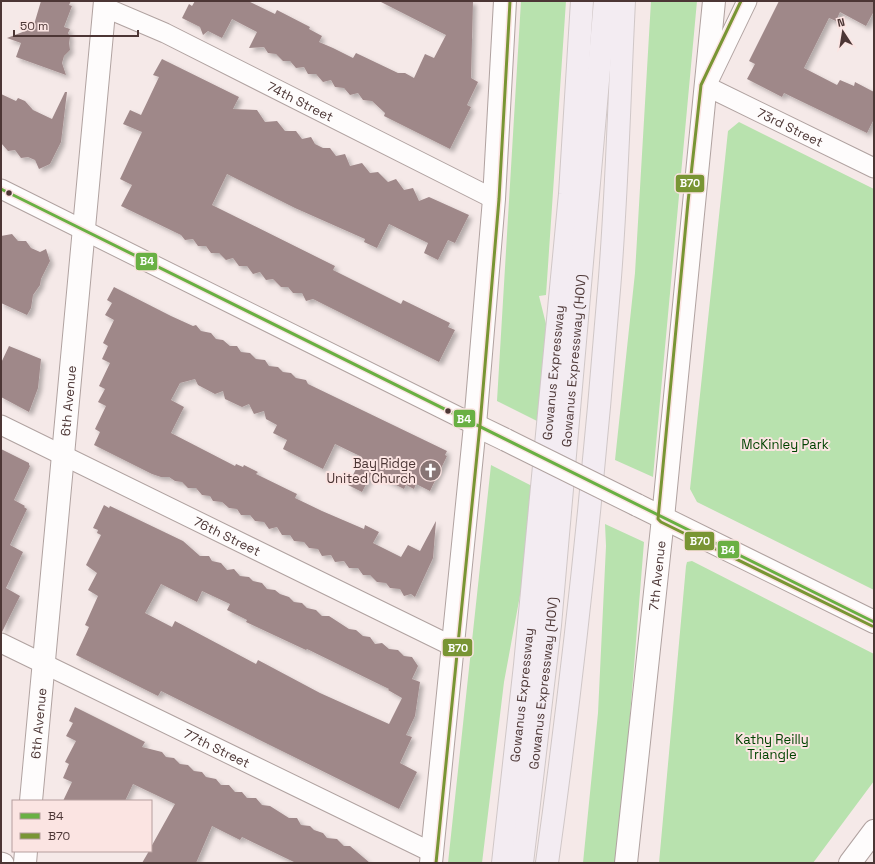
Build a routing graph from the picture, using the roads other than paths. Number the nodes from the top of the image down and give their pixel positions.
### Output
1 (505, 1) edge
2 (582, 1) edge
3 (605, 1) edge
4 (624, 1) edge
5 (637, 1) edge
6 (714, 1) edge
7 (747, 1) edge
8 (105, 4) edge
9 (706, 86) junction
10 (874, 168) edge
11 (1, 189) edge
12 (494, 198) junction
13 (83, 230) junction
14 (608, 300) junction
15 (1, 425) edge
16 (475, 425) junction
17 (62, 456) junction
18 (663, 518) junction
19 (874, 622) edge
20 (1, 644) edge
21 (454, 647) junction
22 (44, 665) junction
23 (560, 774) junction
24 (31, 800) edge
25 (874, 831) edge
26 (26, 852) edge
27 (861, 856) edge
28 (432, 858) edge
29 (25, 863) edge
30 (503, 863) edge
31 (522, 863) edge
32 (547, 863) edge
33 (562, 863) edge
34 (626, 863) edge

1 - 12 main road
2 - 30 highway, Gowanus Expressway
3 - 31 highway, Gowanus Expressway (HOV)
4 - 14 highway
5 - 14 highway
6 - 9 main road, 7th Avenue
7 - 9 street
8 - 12 street, 74th Street
8 - 13 main road, 6th Avenue
9 - 10 street, 73rd Street
9 - 18 main road, 7th Avenue
11 - 13 street
12 - 16 main road
13 - 16 street
13 - 17 main road, 6th Avenue
14 - 23 highway
15 - 17 street, 76th Street
16 - 18 main road, bridge
16 - 21 main road
17 - 21 street, 76th Street
17 - 22 main road, 6th Avenue
18 - 19 main road
18 - 34 main road, 7th Avenue
20 - 22 street, 77th Street
21 - 28 main road
22 - 24 main road, 6th Avenue
22 - 28 street, 77th Street
23 - 32 highway
23 - 33 highway
25 - 27 main road
26 - 29 main road

